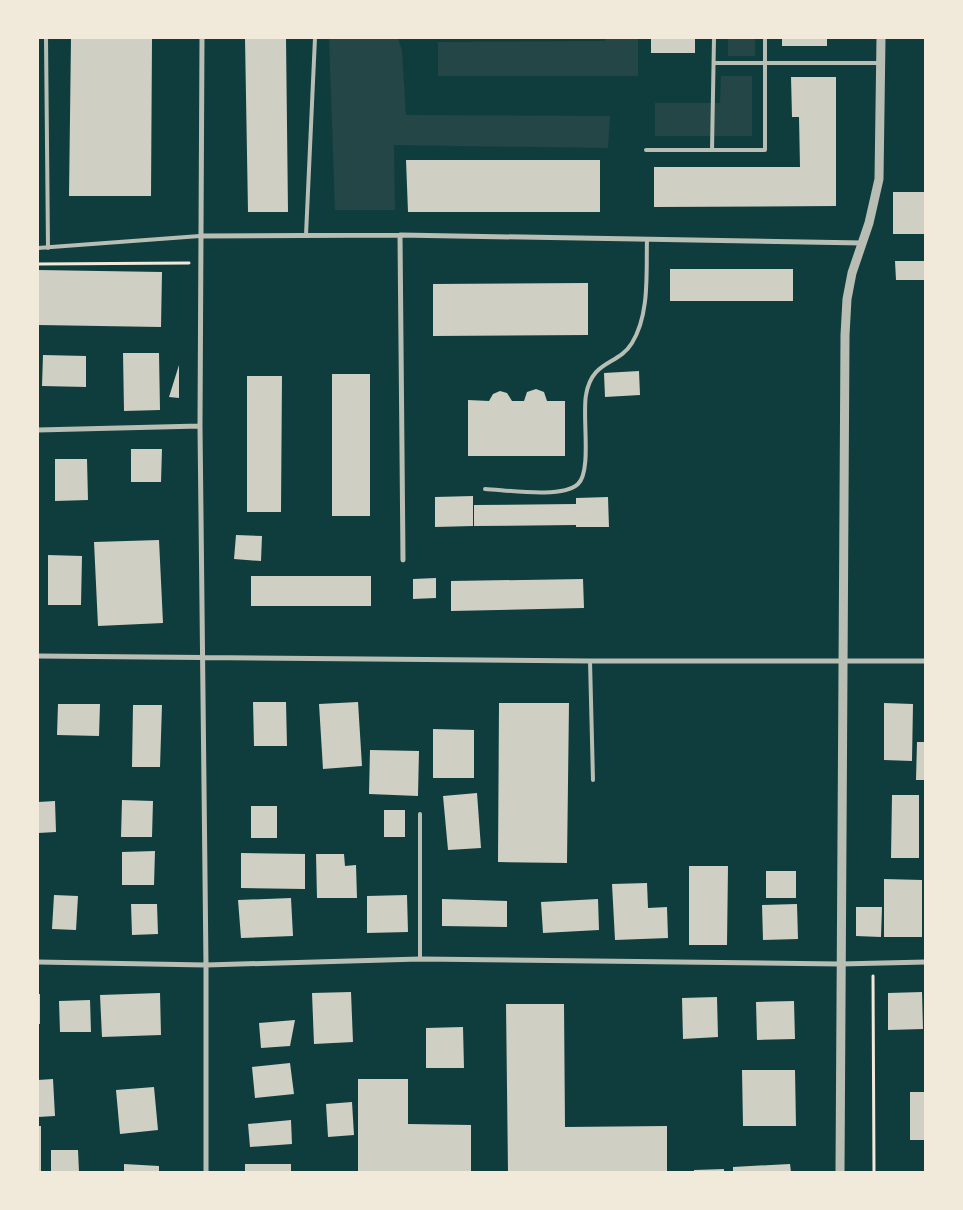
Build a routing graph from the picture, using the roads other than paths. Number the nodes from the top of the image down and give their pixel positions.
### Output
1 (46, 38) edge
2 (202, 38) edge
3 (314, 38) edge
4 (714, 38) edge
5 (765, 38) edge
6 (881, 38) edge
7 (714, 63) junction
8 (765, 63) junction
9 (881, 63) junction
10 (646, 150) dead end
11 (712, 150) junction
12 (400, 234) junction
13 (306, 235) junction
14 (200, 236) junction
15 (647, 239) junction
16 (863, 244) junction
17 (38, 248) edge
18 (48, 248) junction
19 (200, 426) junction
20 (38, 430) edge
21 (485, 489) dead end
22 (404, 560) dead end
23 (38, 656) edge
24 (201, 657) junction
25 (842, 660) junction
26 (590, 661) junction
27 (926, 661) edge
28 (593, 780) dead end
29 (420, 814) dead end
30 (420, 959) junction
31 (38, 962) edge
32 (926, 962) edge
33 (206, 964) junction
34 (840, 964) junction
35 (206, 1172) edge
36 (840, 1172) edge

1 - 18 lane
2 - 14 street
3 - 13 lane
4 - 7 lane
5 - 8 lane
6 - 9 street
7 - 8 lane
7 - 11 lane
8 - 9 lane
8 - 11 lane
9 - 16 street
10 - 11 lane
12 - 13 street
12 - 15 street
12 - 22 street
13 - 14 street
14 - 18 lane
14 - 19 street
15 - 16 street
15 - 21 lane
16 - 25 street
17 - 18 lane
19 - 20 street
19 - 24 street
23 - 24 street
24 - 26 street
24 - 33 street
25 - 26 street
25 - 27 street
25 - 34 street
26 - 28 lane
29 - 30 lane
30 - 33 street
30 - 34 street
31 - 33 street
32 - 34 street
33 - 35 street
34 - 36 street

